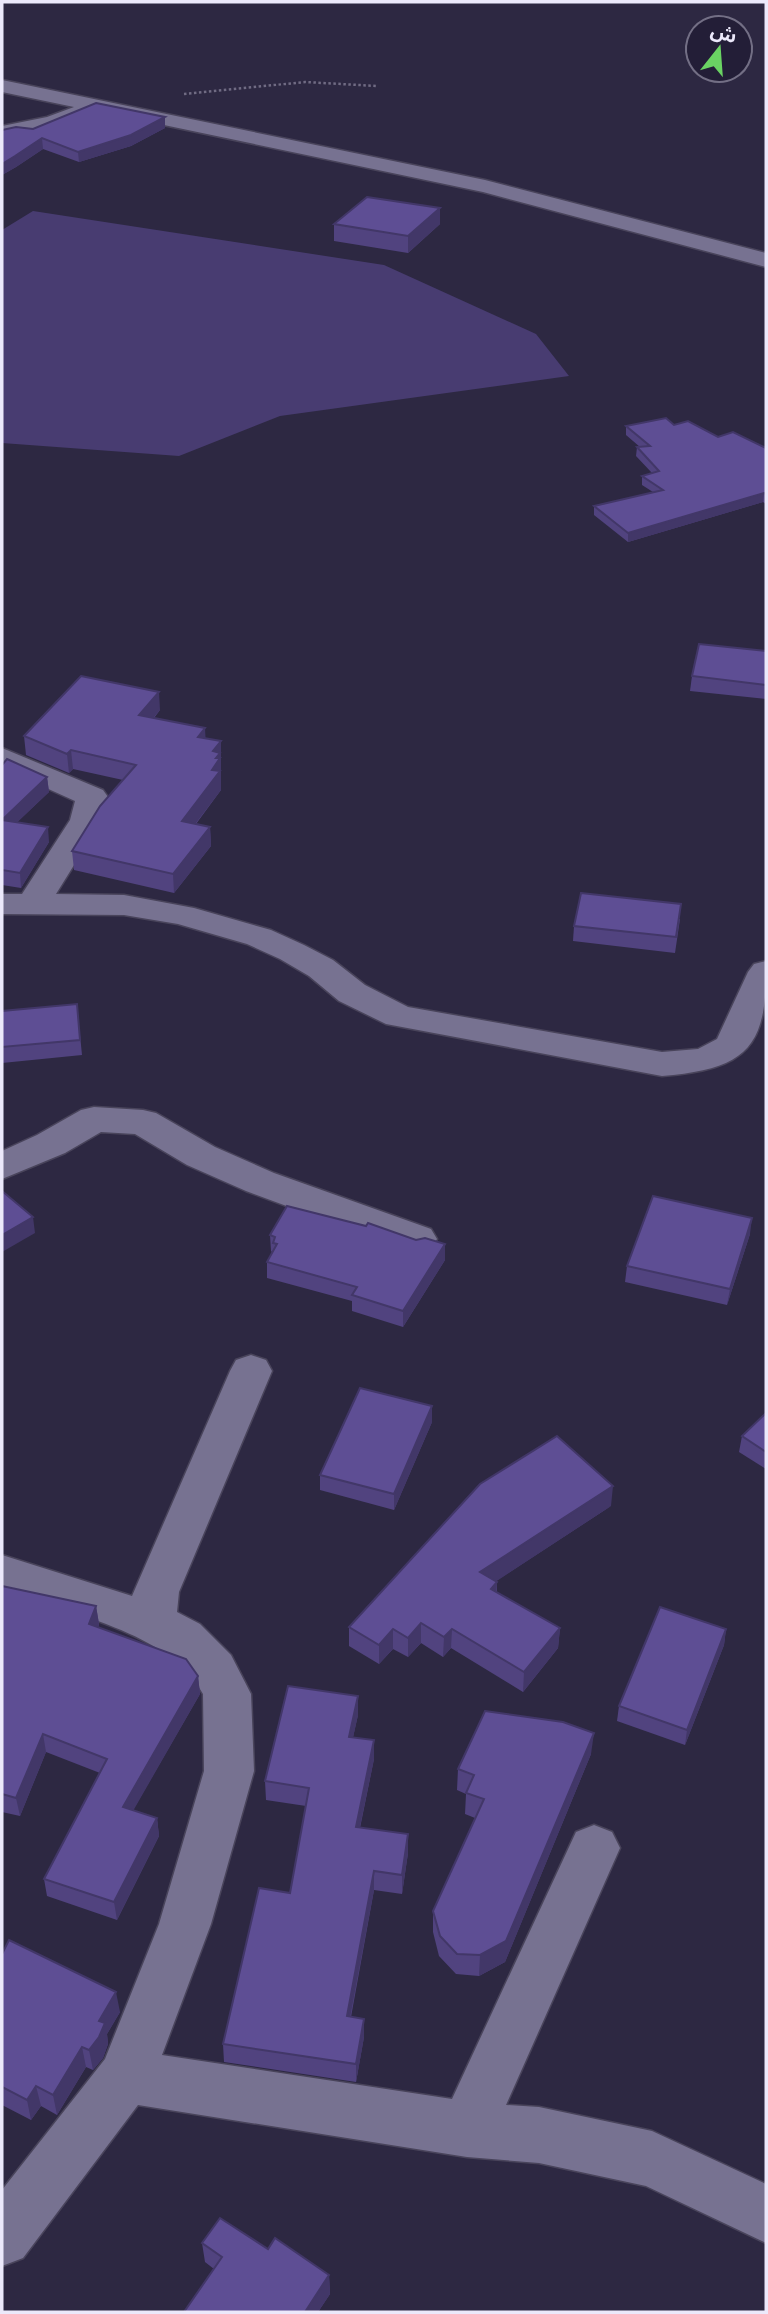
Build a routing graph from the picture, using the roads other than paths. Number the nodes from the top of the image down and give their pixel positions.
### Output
1 (2, 86) edge
2 (93, 106) junction
3 (2, 132) edge
4 (766, 260) edge
5 (2, 757) edge
6 (17, 904) edge
7 (766, 972) edge
8 (756, 1023) edge
9 (2, 1167) edge
10 (417, 1239) edge
11 (251, 1371) dead end
12 (2, 1573) edge
13 (153, 1622) junction
14 (594, 1848) dead end
15 (126, 2076) junction
16 (467, 2129) junction
17 (766, 2214) edge
18 (2, 2237) edge

1 - 2 street
2 - 3 street
2 - 4 street
5 - 6 street
6 - 8 street
7 - 8 street
9 - 10 street
11 - 13 street
12 - 13 street
13 - 15 street
14 - 16 street
15 - 16 street
15 - 18 street
16 - 17 street

